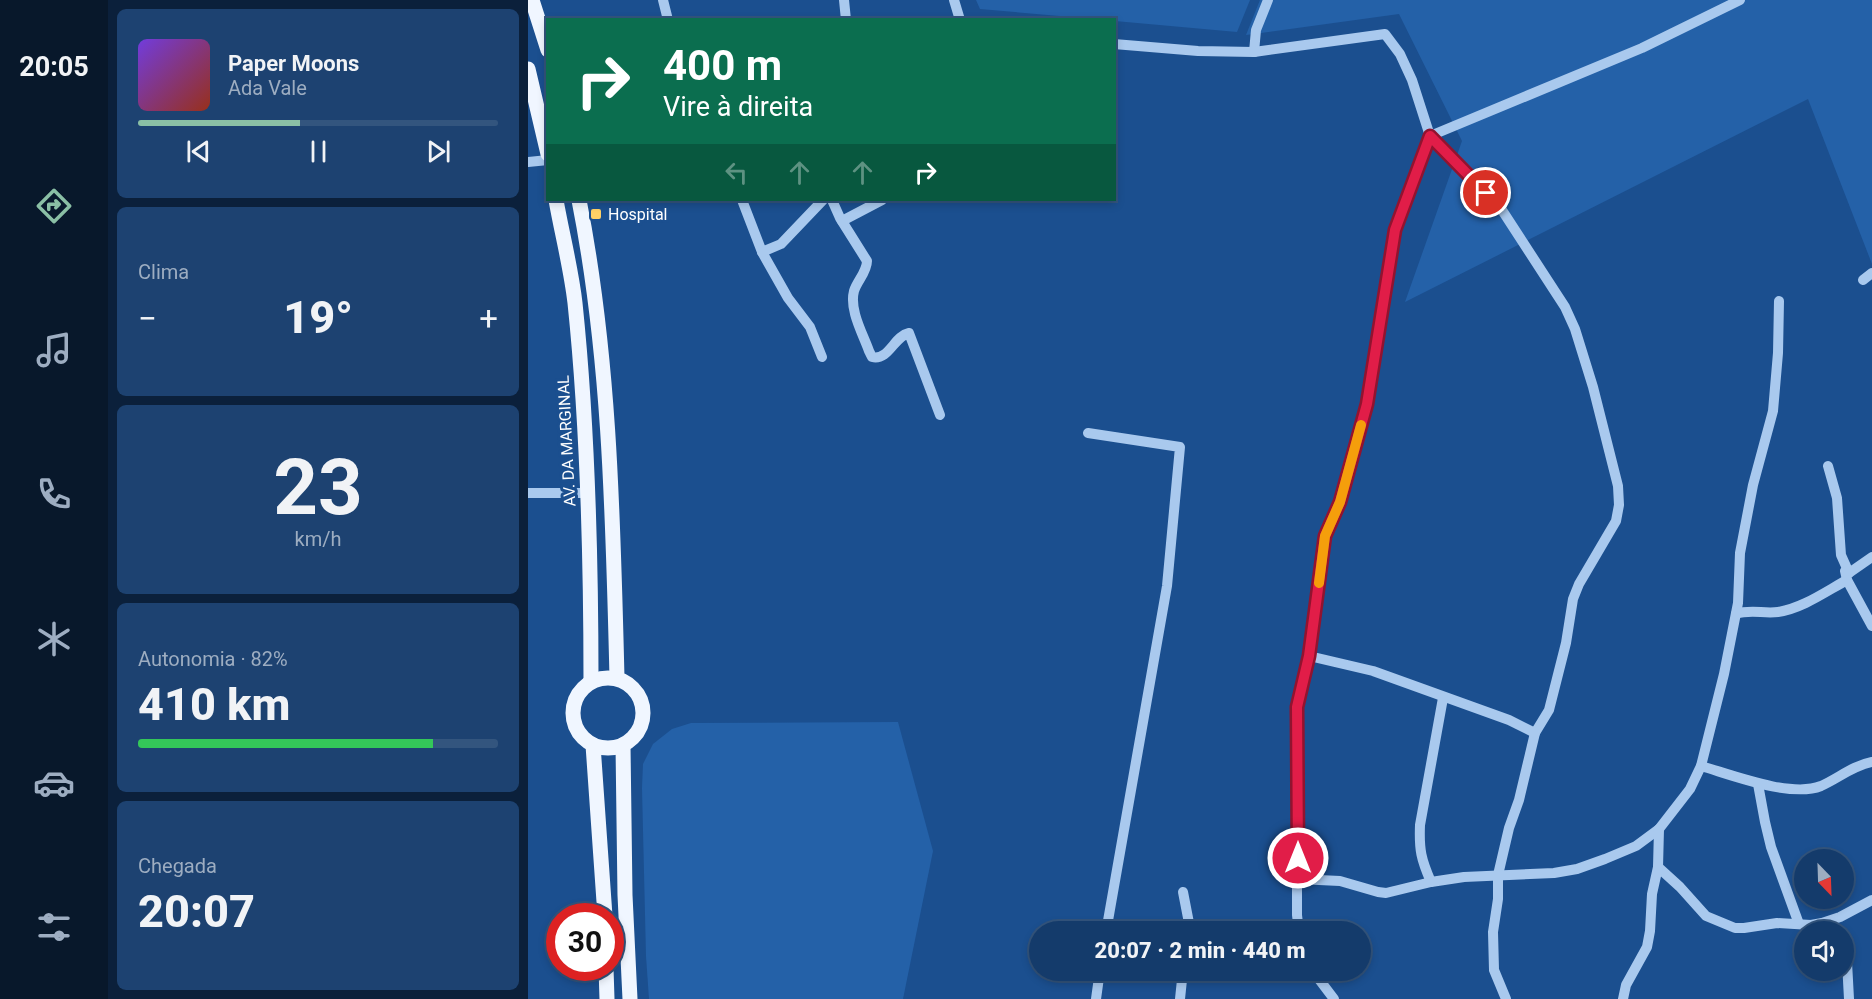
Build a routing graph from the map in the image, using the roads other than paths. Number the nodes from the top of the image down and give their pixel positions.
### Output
1 (532, 0) edge
2 (663, 0) edge
3 (844, 0) edge
4 (954, 0) edge
5 (1268, 0) edge
6 (1740, 0) edge
7 (668, 18) edge
8 (846, 18) edge
9 (959, 18) edge
10 (546, 44) edge
11 (1116, 44) edge
12 (1254, 52) junction
13 (528, 69) edge
14 (1430, 136) junction
15 (546, 146) edge
16 (546, 160) edge
17 (528, 162) edge
18 (556, 201) edge
19 (579, 201) edge
20 (742, 201) edge
21 (821, 201) edge
22 (832, 201) edge
23 (880, 201) edge
24 (842, 221) junction
25 (762, 252) junction
26 (1779, 301) dead end
27 (822, 357) dead end
28 (940, 415) dead end
29 (1088, 433) dead end
30 (1828, 465) dead end
31 (528, 493) edge
32 (588, 493) junction
33 (1872, 557) edge
34 (1848, 577) junction
35 (1736, 614) junction
36 (1872, 626) edge
37 (1309, 656) junction
38 (617, 678) junction
39 (591, 681) junction
40 (1443, 698) junction
41 (1535, 733) junction
42 (593, 745) junction
43 (622, 745) junction
44 (1872, 762) edge
45 (1701, 766) junction
46 (1758, 784) junction
47 (1659, 829) junction
48 (1658, 867) junction
49 (1498, 874) junction
50 (1298, 879) junction
51 (1431, 882) junction
52 (1183, 892) dead end
53 (1872, 900) edge
54 (604, 903) edge
55 (1840, 917) junction
56 (1108, 921) edge
57 (1190, 921) edge
58 (1299, 921) edge
59 (1798, 921) edge
60 (1828, 921) edge
61 (1841, 921) edge
62 (1794, 924) edge
63 (606, 981) edge
64 (1098, 981) edge
65 (1182, 981) edge
66 (1320, 981) edge
67 (1848, 981) edge
68 (606, 999) edge
69 (630, 999) edge
70 (1096, 999) edge
71 (1180, 999) edge
72 (1334, 999) edge
73 (1506, 999) edge
74 (1623, 999) edge
75 (1849, 999) edge

1 - 10 main road
2 - 7 street
3 - 8 street
4 - 9 street
5 - 12 street
6 - 14 street
11 - 12 street
12 - 14 street
13 - 15 main road
14 - 37 street
14 - 41 street
16 - 17 street
18 - 32 main road, AV. DA MARGINAL
19 - 38 main road
20 - 25 street
21 - 25 street
22 - 24 street
23 - 24 street
24 - 28 street
25 - 27 street
26 - 35 street
29 - 56 street
30 - 34 street
31 - 32 street
32 - 39 main road, AV. DA MARGINAL
33 - 34 street
34 - 35 street
34 - 36 street
35 - 45 street
37 - 40 street
37 - 50 street
38 - 39 main road
38 - 43 main road
39 - 42 main road
40 - 41 street
40 - 51 street
41 - 49 street
42 - 43 main road
42 - 54 main road
43 - 69 main road
44 - 46 street
45 - 46 street
45 - 47 street
46 - 59 street
47 - 48 street
47 - 49 street
48 - 62 street
48 - 74 street
49 - 51 street
49 - 73 street
50 - 51 street
50 - 58 street
52 - 57 street
53 - 55 street
55 - 60 street
55 - 61 street
63 - 68 main road
64 - 70 street
65 - 71 street
66 - 72 street
67 - 75 street

